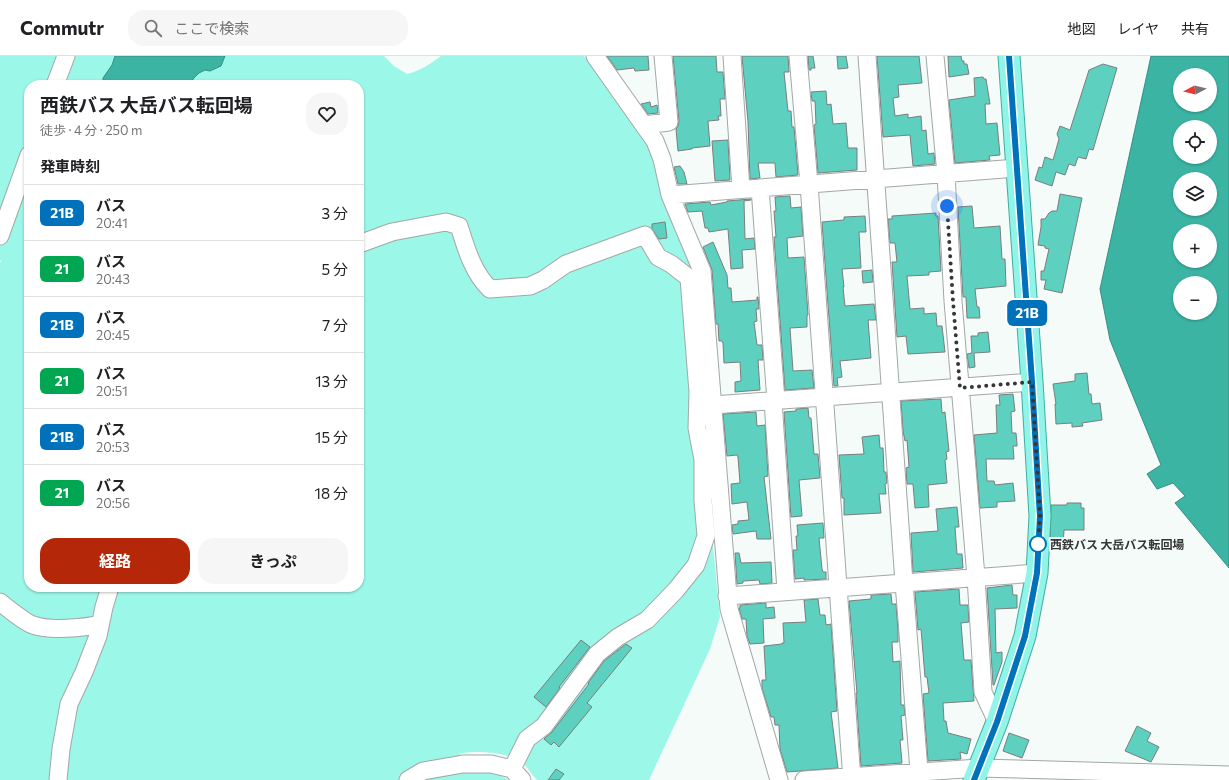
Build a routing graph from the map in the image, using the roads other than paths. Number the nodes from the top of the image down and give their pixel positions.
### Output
1 (66, 56) edge
2 (595, 56) edge
3 (663, 56) edge
4 (732, 56) edge
5 (798, 56) edge
6 (868, 56) edge
7 (935, 56) edge
8 (1009, 56) edge
9 (57, 80) edge
10 (644, 125) junction
11 (1017, 168) junction
12 (24, 169) edge
13 (946, 174) junction
14 (875, 179) junction
15 (809, 184) junction
16 (760, 188) junction
17 (741, 189) junction
18 (670, 195) junction
19 (0, 236) edge
20 (364, 242) edge
21 (1032, 382) junction
22 (960, 388) junction
23 (890, 392) junction
24 (824, 398) junction
25 (774, 401) junction
26 (713, 405) junction
27 (1037, 573) junction
28 (976, 577) junction
29 (904, 583) junction
30 (837, 587) junction
31 (786, 591) junction
32 (108, 592) edge
33 (727, 596) junction
34 (0, 602) edge
35 (100, 624) junction
36 (997, 722) junction
37 (919, 771) junction
38 (976, 774) edge
39 (517, 775) edge
40 (1229, 775) edge
41 (852, 778) edge
42 (58, 780) edge
43 (408, 780) edge
44 (779, 780) edge
45 (804, 780) edge

1 - 9 street
2 - 10 street
3 - 10 street
4 - 17 street
5 - 15 street
6 - 14 street
7 - 13 street
8 - 11 main road
10 - 18 street
11 - 13 street
11 - 21 main road
12 - 19 street
13 - 14 street
13 - 22 street
14 - 15 street
14 - 23 street
15 - 16 street
15 - 24 street
16 - 17 street
16 - 25 street
17 - 18 street
18 - 26 street
20 - 39 street
21 - 22 street
21 - 27 main road
22 - 23 street
22 - 28 street
23 - 24 street
23 - 29 street
24 - 25 street
24 - 30 street
25 - 26 street
25 - 31 street
26 - 33 street
27 - 28 street
27 - 36 main road
28 - 29 street
28 - 36 street
29 - 30 street
29 - 37 street
30 - 31 street
30 - 41 street
31 - 33 street
32 - 35 street
33 - 44 street
34 - 35 street
35 - 42 street
36 - 38 main road
37 - 38 street
37 - 41 street
38 - 40 street
39 - 43 street
41 - 45 street

